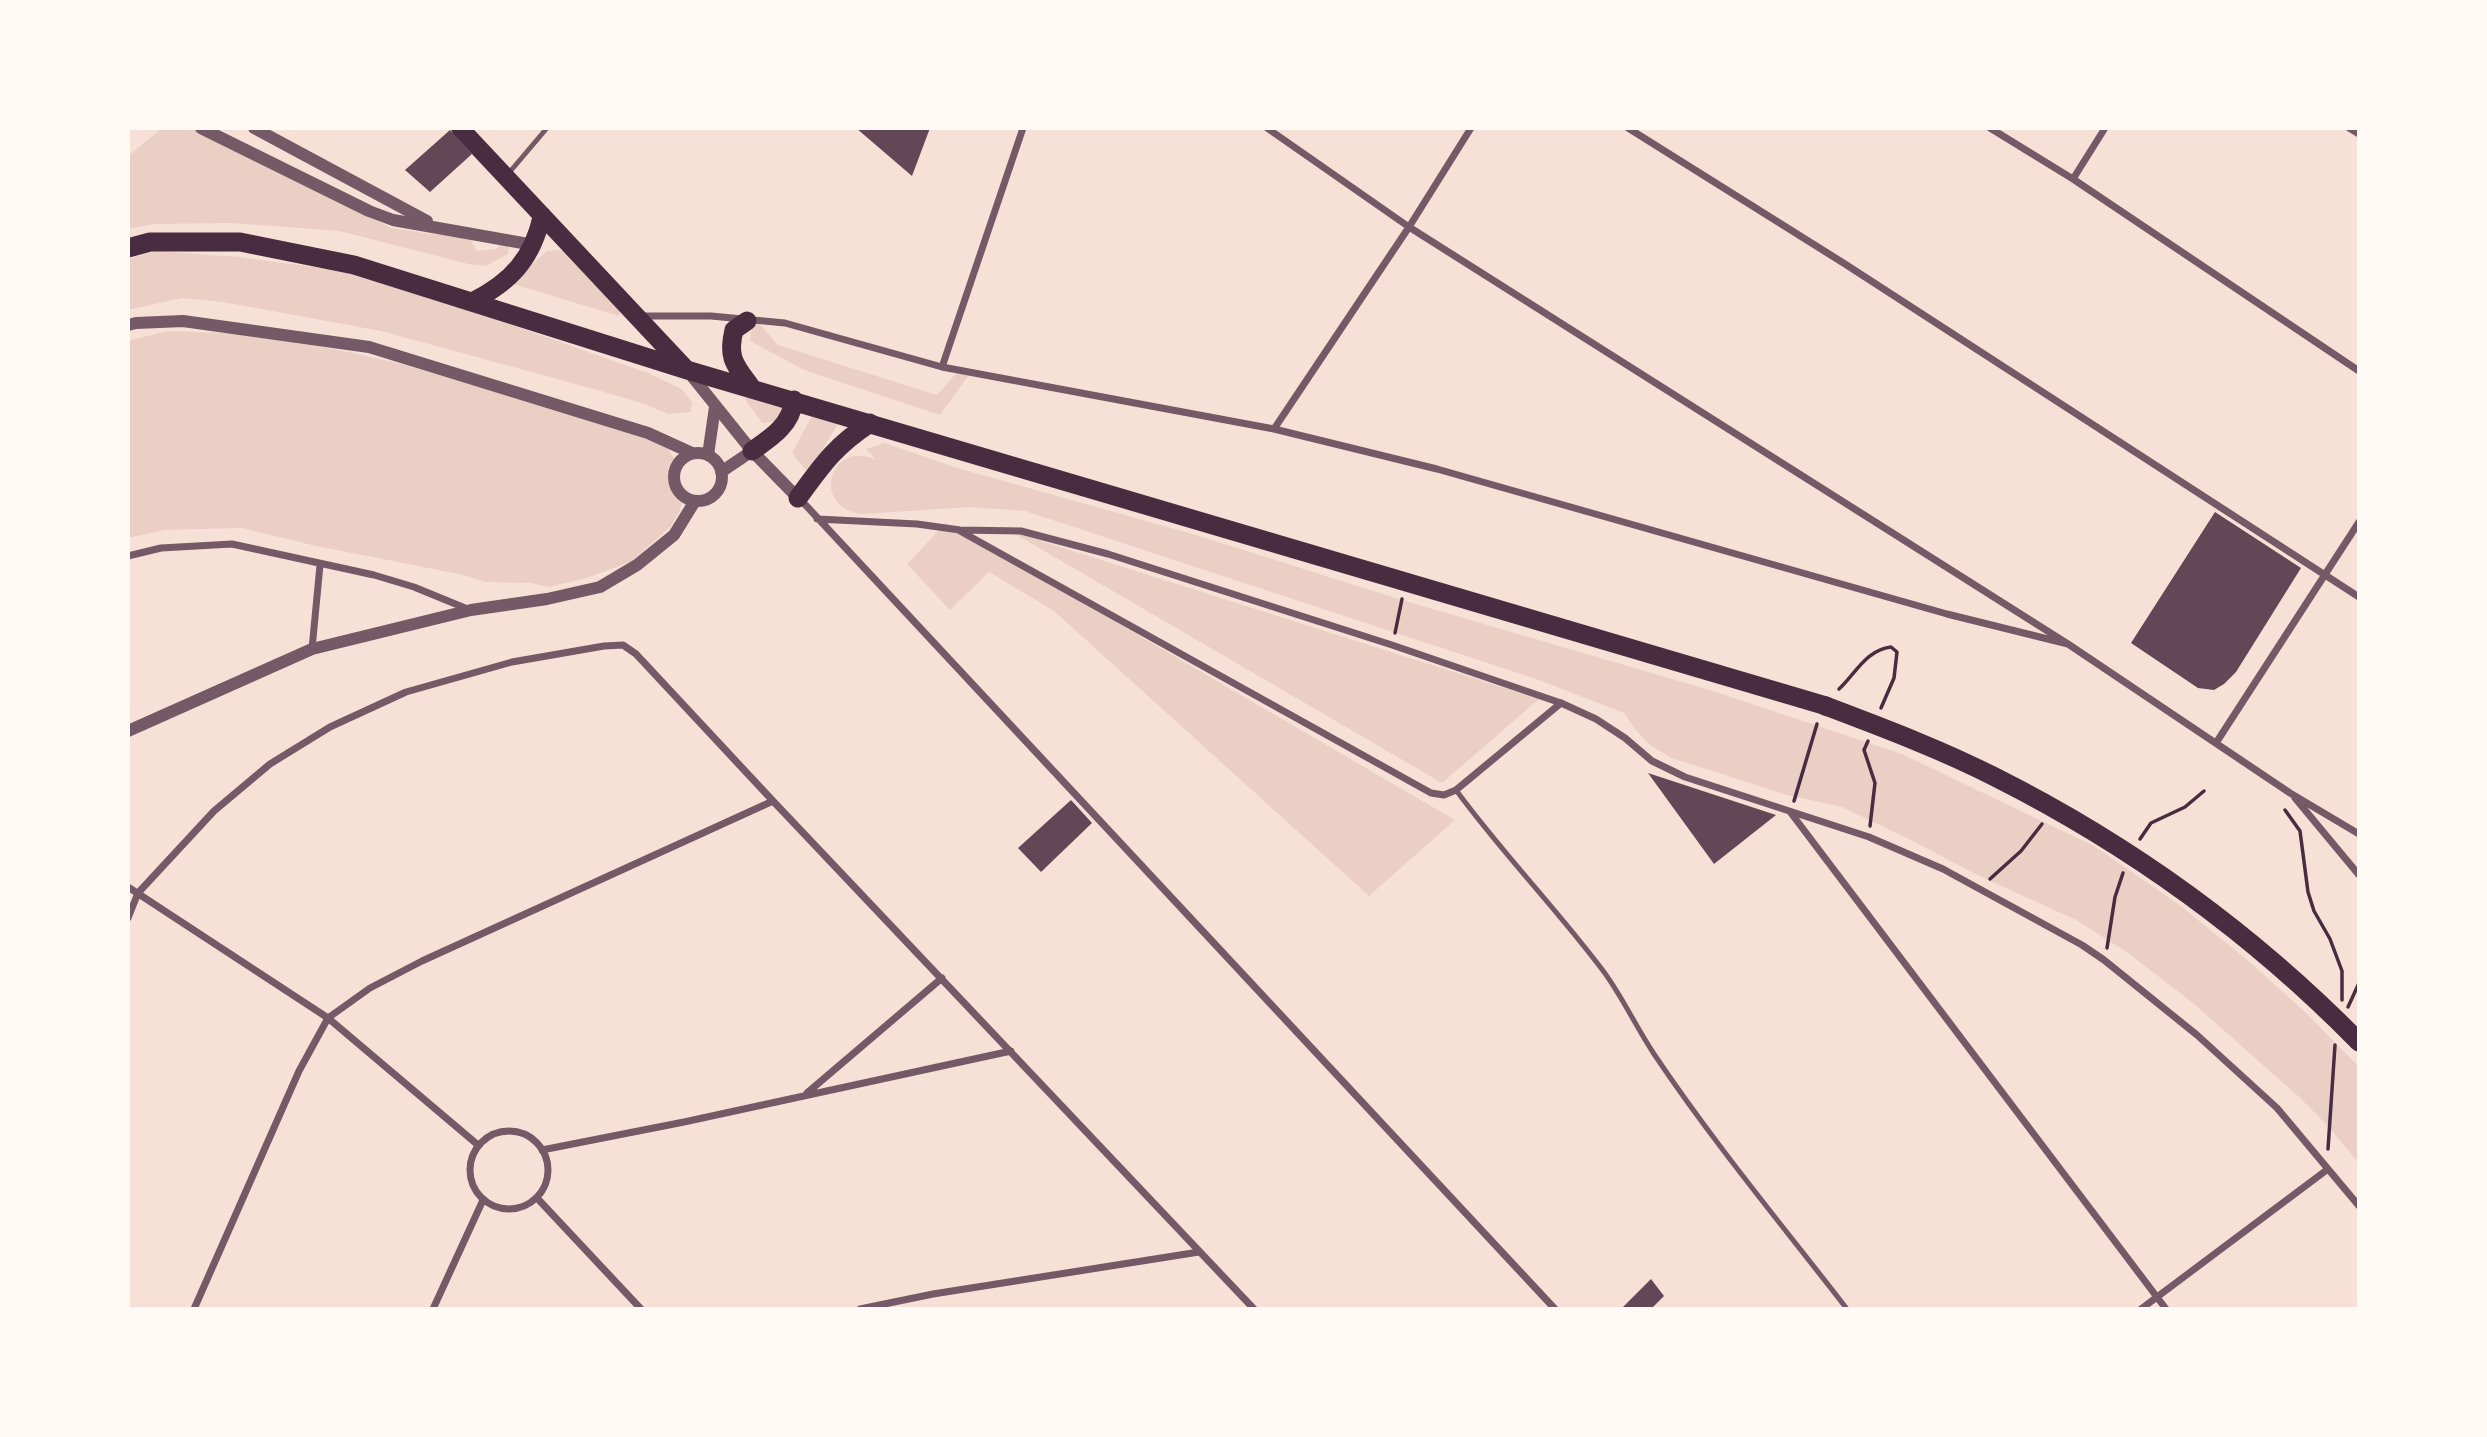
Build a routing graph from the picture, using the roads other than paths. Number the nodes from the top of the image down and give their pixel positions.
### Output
1 (201, 128) edge
2 (254, 128) edge
3 (460, 128) edge
4 (547, 128) edge
5 (1023, 128) edge
6 (1267, 128) edge
7 (1471, 128) edge
8 (1628, 128) edge
9 (1990, 128) edge
10 (2105, 128) edge
11 (2349, 128) edge
12 (217, 131) edge
13 (2359, 134) edge
14 (506, 176) junction
15 (2073, 178) junction
16 (542, 215) junction
17 (436, 226) junction
18 (1409, 227) junction
19 (534, 245) junction
20 (128, 248) edge
21 (473, 301) junction
22 (636, 316) junction
23 (747, 321) junction
24 (128, 325) edge
25 (942, 366) junction
26 (687, 370) junction
27 (2359, 371) edge
28 (751, 387) junction
29 (794, 400) junction
30 (715, 407) junction
31 (870, 423) junction
32 (1274, 429) junction
33 (752, 451) junction
34 (692, 453) junction
35 (708, 455) junction
36 (721, 472) junction
37 (799, 498) junction
38 (695, 501) junction
39 (817, 519) junction
40 (2359, 522) edge
41 (960, 530) junction
42 (128, 556) edge
43 (320, 565) junction
44 (2325, 576) junction
45 (2359, 597) edge
46 (471, 610) junction
47 (2068, 644) junction
48 (312, 649) junction
49 (1561, 703) junction
50 (128, 731) edge
51 (2216, 743) junction
52 (1456, 790) junction
53 (2290, 793) junction
54 (773, 801) junction
55 (1790, 813) junction
56 (2359, 834) edge
57 (2359, 875) edge
58 (128, 887) edge
59 (138, 893) junction
60 (128, 918) edge
61 (942, 978) junction
62 (328, 1018) junction
63 (2359, 1042) edge
64 (1011, 1051) junction
65 (806, 1094) junction
66 (478, 1145) junction
67 (542, 1150) junction
68 (2328, 1169) junction
69 (537, 1198) junction
70 (483, 1200) junction
71 (2359, 1206) edge
72 (1199, 1252) junction
73 (2157, 1297) junction
74 (194, 1309) edge
75 (433, 1309) edge
76 (641, 1309) edge
77 (860, 1309) edge
78 (1254, 1309) edge
79 (1555, 1309) edge
80 (1847, 1309) edge
81 (2141, 1309) edge
82 (2166, 1309) edge

1 - 12 street
2 - 17 street
3 - 14 main road
4 - 14 lane
5 - 25 street
6 - 18 street
7 - 18 street
8 - 44 street
9 - 15 street
10 - 15 street
11 - 13 street
12 - 17 street
14 - 16 main road
15 - 27 street
16 - 19 main road
16 - 22 main road
17 - 19 street
18 - 32 street
18 - 47 street
19 - 21 main road
20 - 21 highway
21 - 26 highway
22 - 23 street
22 - 26 main road
23 - 25 street
23 - 28 highway
24 - 34 street
25 - 32 street
26 - 28 highway
26 - 30 street
28 - 29 highway
29 - 31 highway
29 - 33 highway
30 - 33 street
30 - 35 street
31 - 37 highway
31 - 63 highway
32 - 47 street
33 - 36 street
33 - 37 street
34 - 35 street
34 - 38 street
35 - 36 street
36 - 38 street
37 - 39 street
38 - 46 street
39 - 41 street
39 - 79 street
40 - 44 street
41 - 49 street
41 - 52 street
42 - 43 street
43 - 46 street
43 - 48 street
44 - 45 street
44 - 51 street
46 - 48 street
47 - 51 street
48 - 50 street
49 - 52 street
49 - 55 street
51 - 53 street
52 - 80 lane
53 - 56 street
53 - 57 street
54 - 59 street
54 - 61 street
54 - 62 street
55 - 68 street
55 - 73 street
58 - 59 street
59 - 60 street
59 - 62 street
61 - 64 street
61 - 65 street
62 - 66 street
62 - 74 street
64 - 65 street
64 - 72 street
65 - 67 street
66 - 67 street
66 - 70 street
67 - 69 street
68 - 71 street
68 - 73 street
69 - 70 street
69 - 76 street
70 - 75 street
72 - 77 street
72 - 78 street
73 - 81 street
73 - 82 street

